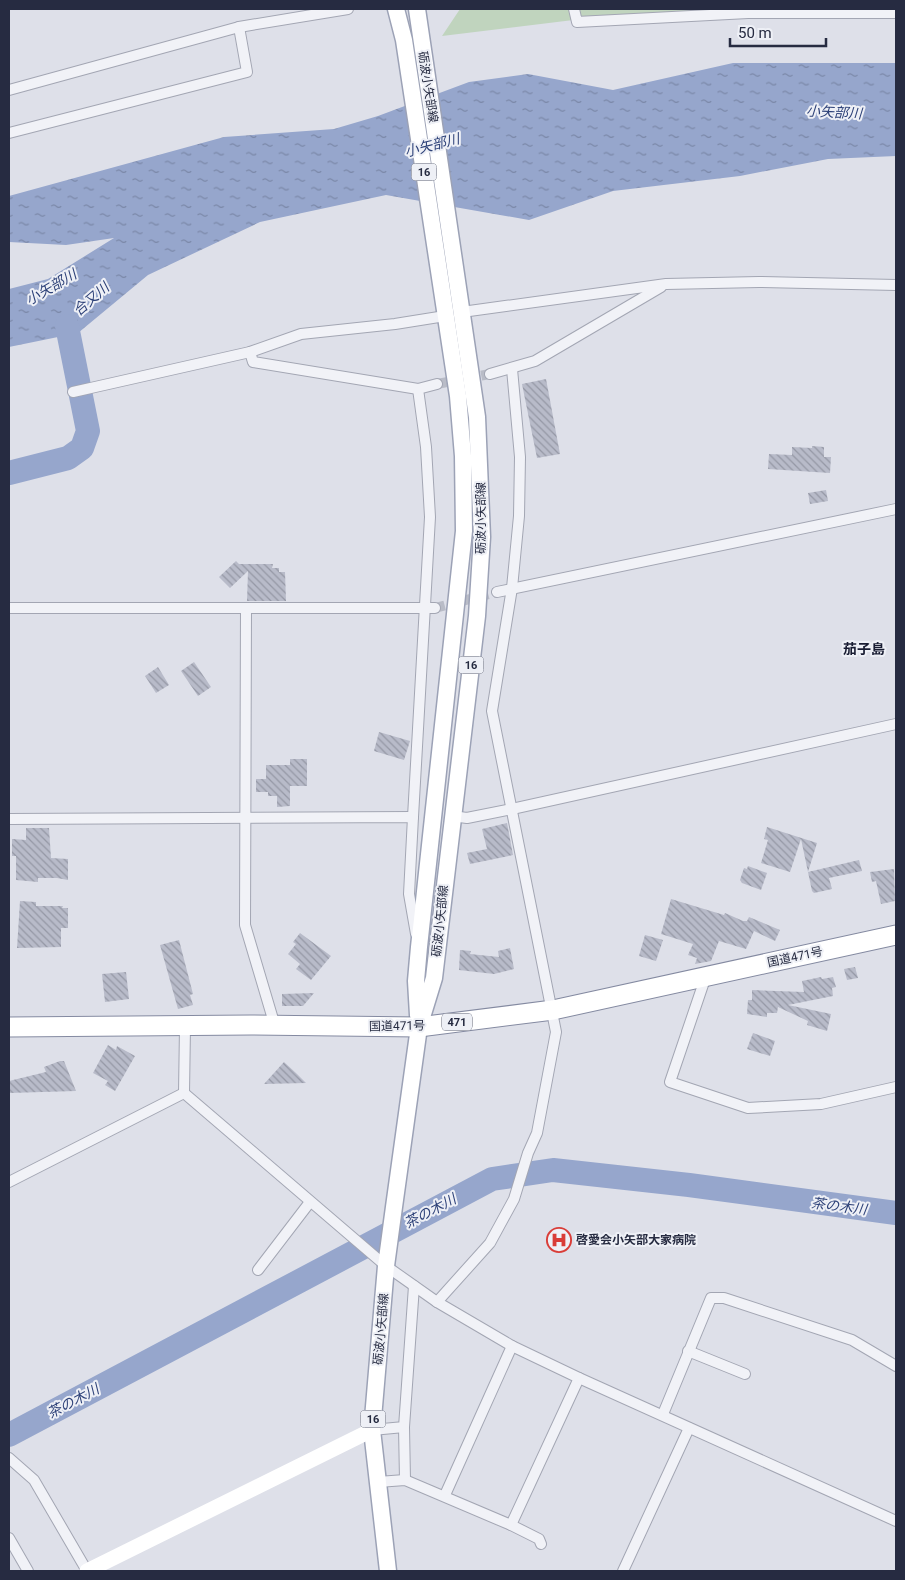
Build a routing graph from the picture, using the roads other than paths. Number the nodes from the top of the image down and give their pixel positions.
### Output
1 (348, 9) edge
2 (396, 9) edge
3 (417, 9) edge
4 (574, 9) edge
5 (896, 13) edge
6 (239, 28) junction
7 (9, 90) edge
8 (9, 133) edge
9 (666, 284) junction
10 (896, 285) edge
11 (461, 306) junction
12 (444, 310) junction
13 (250, 352) junction
14 (512, 369) junction
15 (490, 374) tunnel mouth
16 (436, 384) tunnel mouth
17 (418, 389) junction
18 (73, 392) dead end
19 (896, 509) edge
20 (512, 588) junction
21 (497, 592) tunnel mouth
22 (9, 608) edge
23 (246, 608) junction
24 (430, 609) junction
25 (896, 724) edge
26 (512, 809) junction
27 (452, 816) junction
28 (413, 817) junction
29 (245, 818) junction
30 (9, 819) edge
31 (896, 935) edge
32 (419, 947) junction
33 (706, 976) junction
34 (552, 1010) junction
35 (275, 1026) junction
36 (9, 1027) edge
37 (186, 1027) junction
38 (419, 1028) junction
39 (896, 1087) edge
40 (184, 1093) junction
41 (9, 1182) edge
42 (310, 1202) junction
43 (386, 1266) junction
44 (258, 1270) dead end
45 (414, 1286) junction
46 (436, 1302) junction
47 (512, 1346) junction
48 (688, 1351) junction
49 (896, 1366) edge
50 (745, 1374) dead end
51 (579, 1378) junction
52 (663, 1414) junction
53 (404, 1427) junction
54 (690, 1428) junction
55 (372, 1430) junction
56 (9, 1458) edge
57 (405, 1480) junction
58 (378, 1482) junction
59 (445, 1495) junction
60 (896, 1521) edge
61 (511, 1525) junction
62 (9, 1538) edge
63 (541, 1544) dead end
64 (28, 1571) edge
65 (87, 1571) edge
66 (388, 1571) edge
67 (623, 1571) edge

1 - 6 street
2 - 12 main road, 砺波小矢部線 / 16
3 - 11 main road, 砺波小矢部線 / 16
4 - 5 street
6 - 7 street
6 - 8 street
9 - 10 street
9 - 11 street
9 - 14 street
11 - 27 main road, 砺波小矢部線 / 16
12 - 13 street
12 - 32 main road, 砺波小矢部線 / 16
13 - 17 street
13 - 18 street
14 - 15 street
14 - 20 street
16 - 17 street
17 - 24 street
19 - 20 street
20 - 21 street
20 - 26 street
22 - 23 street
23 - 24 street
23 - 29 street
24 - 28 street
25 - 26 street
26 - 27 street
26 - 34 street
27 - 38 main road, 砺波小矢部線 / 16
28 - 29 street
28 - 32 street
29 - 30 street
29 - 35 street
31 - 33 highway, 国道471号 / 471
32 - 38 main road, 砺波小矢部線 / 16
33 - 34 highway, 国道471号 / 471
33 - 39 street
34 - 38 highway, 国道471号 / 471
34 - 46 street
35 - 37 highway, 国道471号 / 471
35 - 38 highway, 国道471号 / 471
36 - 37 highway, 国道471号 / 471
37 - 40 street
38 - 43 main road, 砺波小矢部線 / 16
40 - 41 street
40 - 42 street
42 - 43 street
42 - 44 street
43 - 45 street
43 - 55 main road, 砺波小矢部線 / 16
45 - 46 street
45 - 53 street
46 - 47 street
47 - 51 street
47 - 59 street
48 - 49 street
48 - 50 street
48 - 52 street
51 - 52 street
51 - 61 street
52 - 54 street
53 - 55 street
53 - 57 street
54 - 60 street
54 - 67 street
55 - 58 main road, 砺波小矢部線 / 16
55 - 65 street
56 - 65 street
57 - 58 street
57 - 59 street
58 - 66 main road, 砺波小矢部線 / 16
59 - 61 street
61 - 63 street
62 - 64 street

